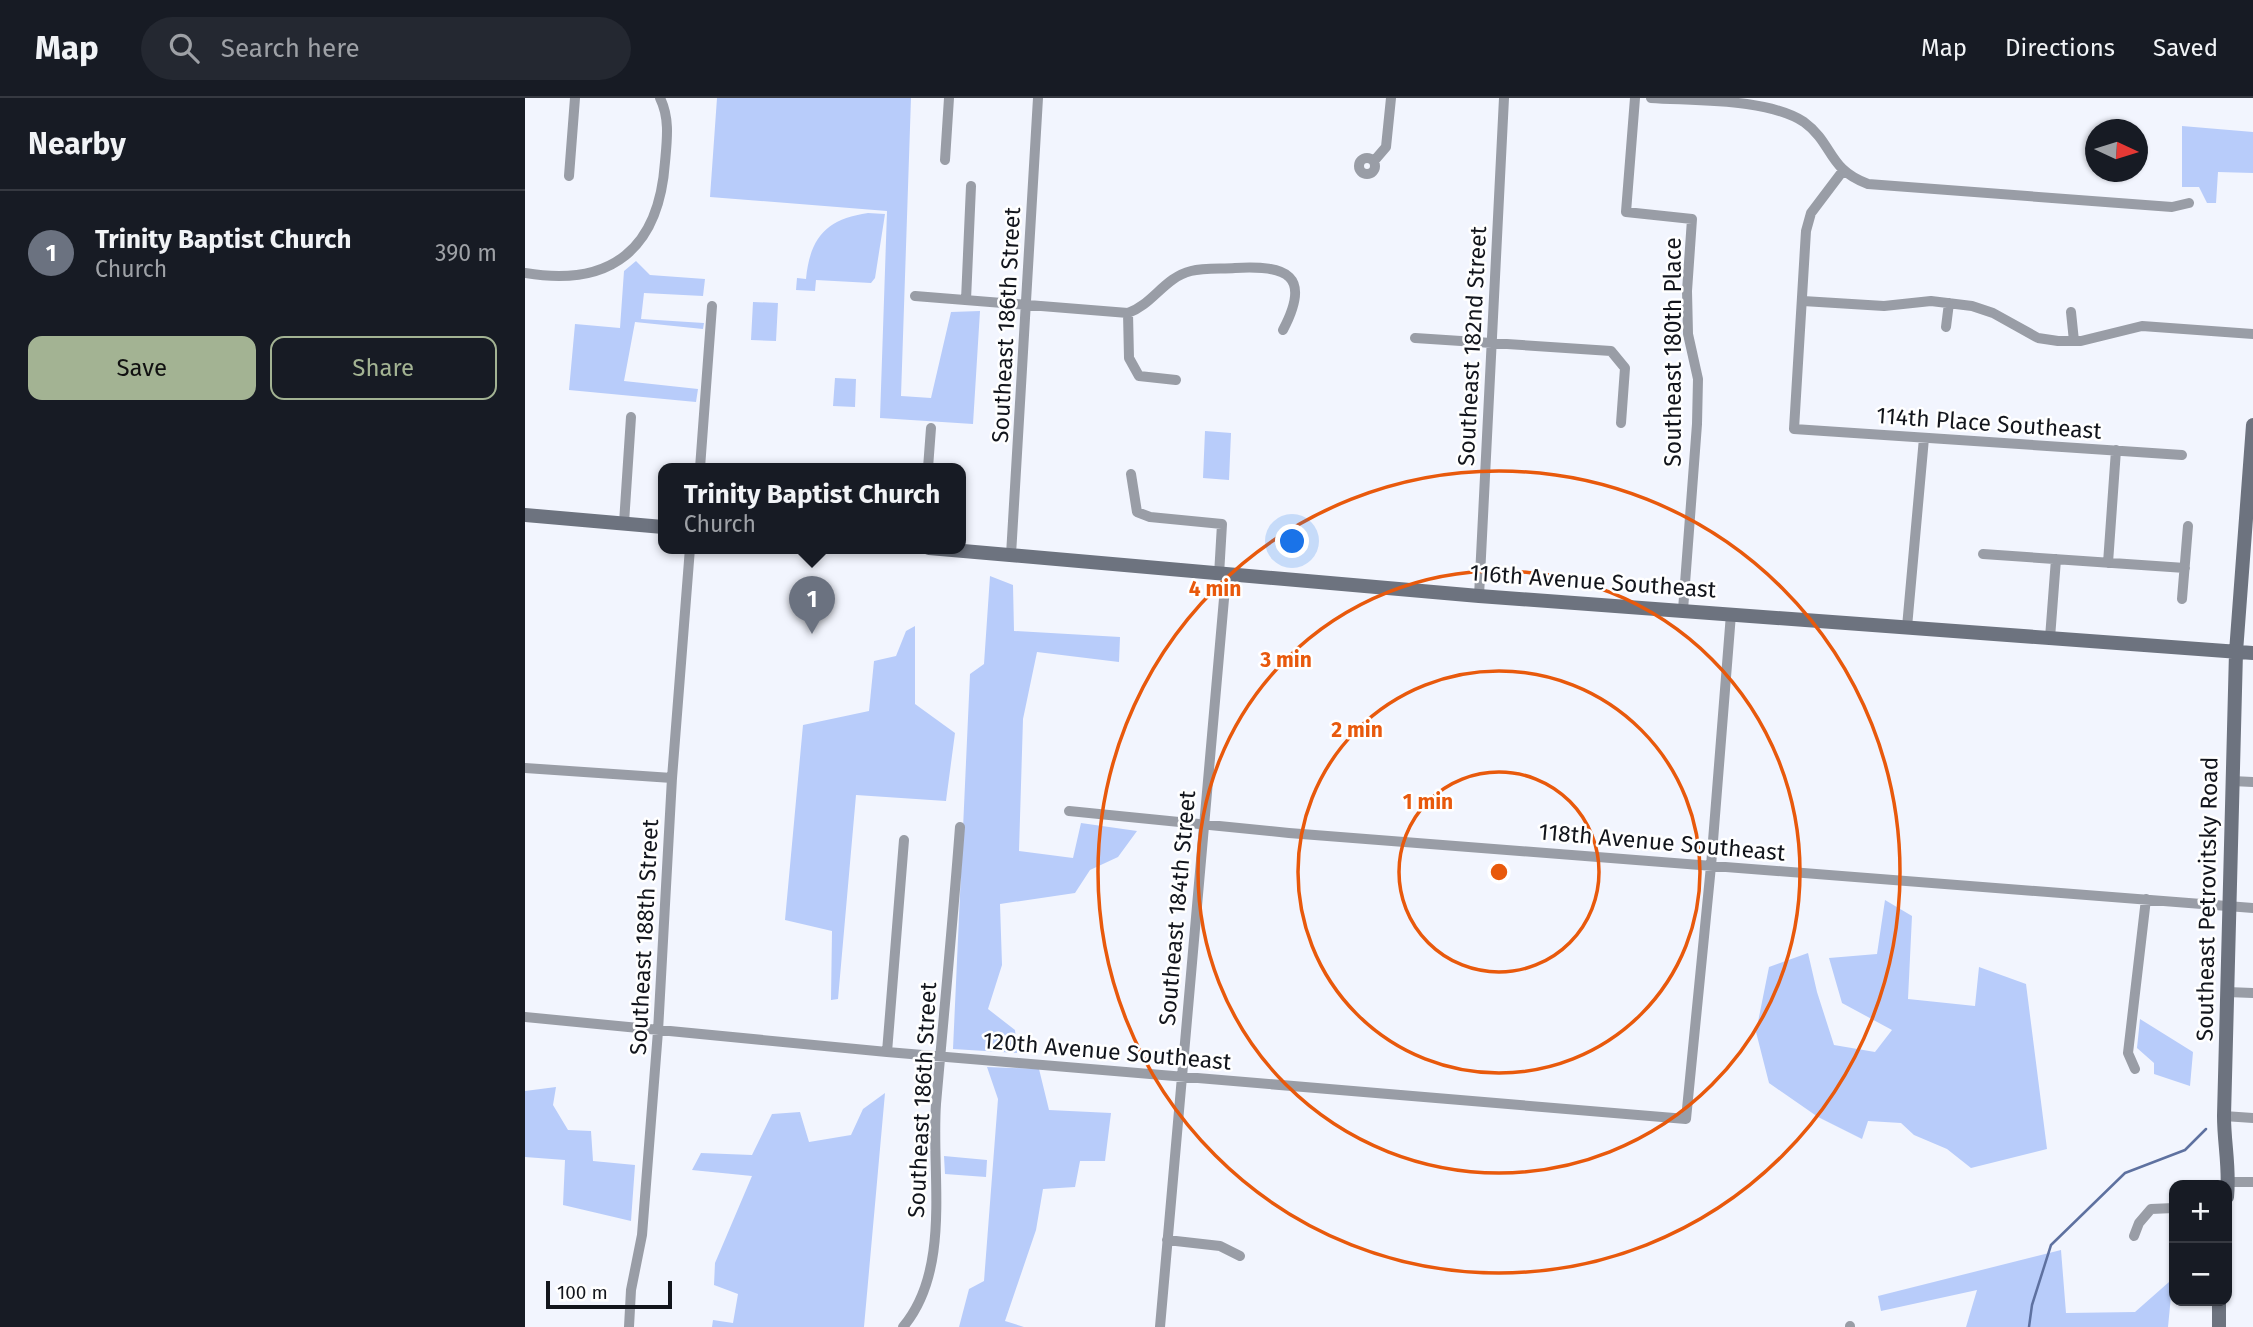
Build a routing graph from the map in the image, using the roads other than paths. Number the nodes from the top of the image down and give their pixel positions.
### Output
1 (575, 98) edge
2 (660, 98) edge
3 (949, 98) edge
4 (1038, 98) edge
5 (1391, 98) edge
6 (1504, 98) edge
7 (1635, 98) edge
8 (1651, 98) edge
9 (1763, 102) edge
10 (945, 160) dead end
11 (1374, 161) dead end
12 (1842, 172) junction
13 (569, 176) dead end
14 (971, 186) dead end
15 (2189, 202) dead end
16 (525, 273) edge
17 (915, 296) dead end
18 (966, 300) junction
19 (1803, 301) junction
20 (1949, 303) junction
21 (1027, 305) junction
22 (712, 306) dead end
23 (2071, 312) dead end
24 (1128, 313) junction
25 (1946, 327) dead end
26 (1283, 330) dead end
27 (2253, 334) edge
28 (1415, 338) dead end
29 (2074, 341) junction
30 (1491, 342) junction
31 (1176, 380) dead end
32 (631, 416) dead end
33 (1622, 423) dead end
34 (2253, 425) edge
35 (930, 428) dead end
36 (1924, 438) junction
37 (2116, 450) junction
38 (2182, 455) dead end
39 (700, 463) edge
40 (928, 463) edge
41 (1131, 474) dead end
42 (525, 515) edge
43 (624, 523) junction
44 (658, 526) edge
45 (2188, 526) dead end
46 (966, 551) edge
47 (690, 554) edge
48 (1983, 554) dead end
49 (1011, 555) junction
50 (2056, 559) junction
51 (2108, 563) junction
52 (2185, 568) junction
53 (1222, 575) junction
54 (1479, 596) junction
55 (2182, 599) dead end
56 (1683, 610) junction
57 (1731, 614) junction
58 (1907, 627) junction
59 (2050, 638) junction
60 (2236, 652) junction
61 (2253, 653) edge
62 (525, 768) edge
63 (672, 778) junction
64 (2232, 781) junction
65 (2253, 782) edge
66 (1069, 811) dead end
67 (1204, 824) junction
68 (961, 827) dead end
69 (904, 840) dead end
70 (1711, 866) junction
71 (2146, 899) junction
72 (2228, 906) junction
73 (2253, 908) edge
74 (2227, 992) junction
75 (2253, 993) edge
76 (525, 1017) edge
77 (658, 1031) junction
78 (887, 1052) junction
79 (941, 1056) junction
80 (2135, 1069) dead end
81 (1181, 1076) junction
82 (2224, 1116) junction
83 (2253, 1118) edge
84 (2224, 1180) edge
85 (2253, 1182) edge
86 (2232, 1183) edge
87 (2169, 1208) edge
88 (2134, 1236) dead end
89 (1167, 1240) junction
90 (1240, 1256) dead end
91 (2219, 1306) edge
92 (629, 1327) edge
93 (903, 1327) edge
94 (1160, 1327) edge
95 (2218, 1327) edge

1 - 13 street
2 - 16 street
3 - 10 street
4 - 21 street, Southeast 186th Street
5 - 11 street
6 - 30 street, Southeast 182nd Street
7 - 56 street, Southeast 180th Place
8 - 9 street
9 - 12 street
12 - 15 street
12 - 19 street
14 - 18 street
17 - 18 street
18 - 21 street
19 - 20 street
19 - 36 street, 114th Place Southeast
20 - 25 street
20 - 29 street
21 - 24 street
21 - 49 street, Southeast 186th Street
22 - 39 street
23 - 29 street
24 - 26 street
24 - 31 street
27 - 29 street
28 - 30 street
30 - 33 street
30 - 54 street, Southeast 182nd Street
32 - 43 street
34 - 60 street, Southeast Petrovitsky Road
35 - 40 street
36 - 37 street, 114th Place Southeast
36 - 58 street
37 - 38 street, 114th Place Southeast
37 - 51 street
41 - 53 street, Southeast 184th Street
42 - 43 street
43 - 44 street
45 - 52 street
46 - 49 street, 116th Avenue Southeast
47 - 63 street, Southeast 188th Street
48 - 50 street
49 - 53 street, 116th Avenue Southeast
50 - 51 street
50 - 59 street
51 - 52 street
52 - 55 street
53 - 54 street, 116th Avenue Southeast
53 - 67 street, Southeast 184th Street
54 - 56 street, 116th Avenue Southeast
56 - 57 street, 116th Avenue Southeast
57 - 58 street, 116th Avenue Southeast
57 - 70 street
58 - 59 street, 116th Avenue Southeast
59 - 60 street, 116th Avenue Southeast
60 - 61 street, 116th Avenue Southeast
60 - 64 street, Southeast Petrovitsky Road
62 - 63 street
63 - 77 street, Southeast 188th Street
64 - 65 street
64 - 72 street, Southeast Petrovitsky Road
66 - 67 street, 118th Avenue Southeast
67 - 70 street, 118th Avenue Southeast
67 - 81 street, Southeast 184th Street
68 - 79 street, Southeast 186th Street
69 - 78 street
70 - 71 street, 118th Avenue Southeast
70 - 81 street, 120th Avenue Southeast
71 - 72 street, 118th Avenue Southeast
71 - 80 street
72 - 73 street, 118th Avenue Southeast
72 - 74 street, Southeast Petrovitsky Road
74 - 75 street
74 - 82 street, Southeast Petrovitsky Road
76 - 77 street, 120th Avenue Southeast
77 - 78 street, 120th Avenue Southeast
77 - 92 street, Southeast 188th Street
78 - 79 street, 120th Avenue Southeast
79 - 81 street, 120th Avenue Southeast
79 - 93 street, Southeast 186th Street
81 - 89 street, Southeast 184th Street
82 - 83 street
82 - 84 street, Southeast Petrovitsky Road
85 - 86 street
87 - 88 street
89 - 90 street
89 - 94 street, Southeast 184th Street
91 - 95 street

